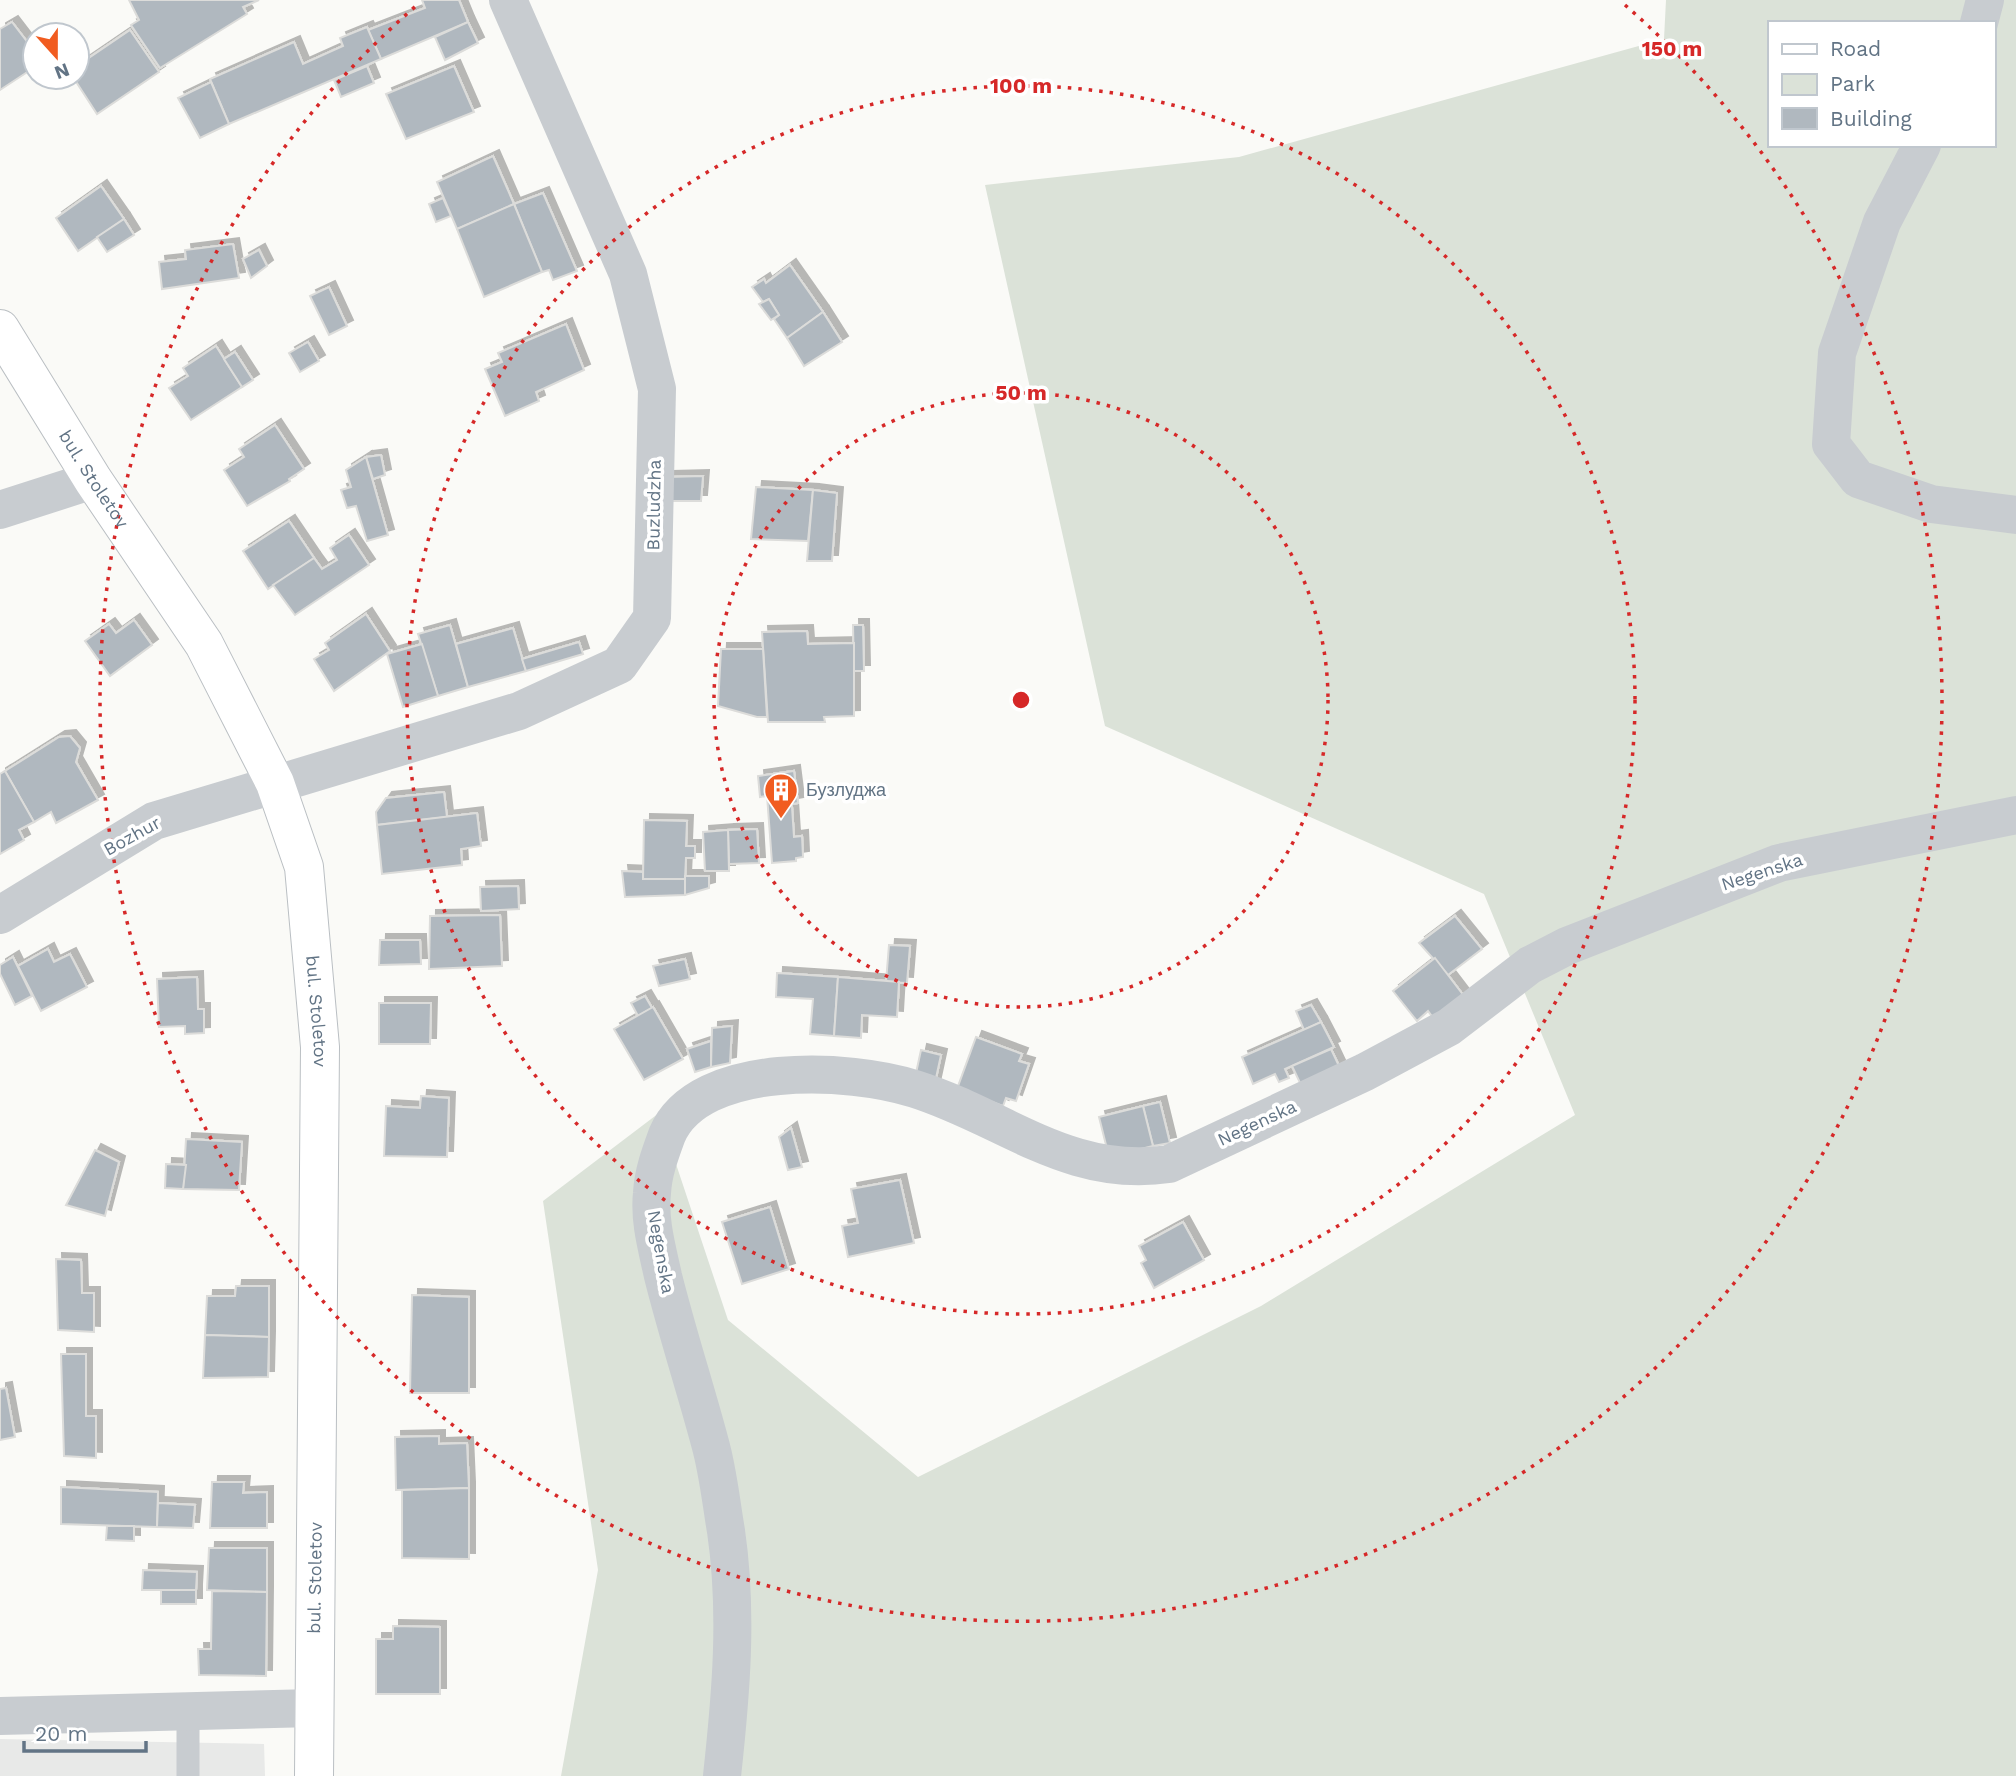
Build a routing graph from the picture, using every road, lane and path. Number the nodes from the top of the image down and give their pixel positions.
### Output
1 (508, 0) edge
2 (1984, 0) edge
3 (1979, 21) edge
4 (1921, 147) edge
5 (0, 328) edge
6 (93, 480) junction
7 (0, 510) edge
8 (2016, 516) edge
9 (275, 783) junction
10 (2016, 815) edge
11 (0, 915) edge
12 (314, 1708) junction
13 (188, 1711) junction
14 (0, 1716) edge
15 (188, 1776) edge
16 (314, 1776) edge
17 (722, 1776) edge

1 - 9 street, Buzludzha
2 - 3 street
4 - 8 street
5 - 6 main road, bul. Stoletov
6 - 7 street
6 - 9 main road, bul. Stoletov
9 - 11 street, Bozhur
9 - 12 main road, bul. Stoletov
10 - 17 street, Negenska
12 - 13 street
12 - 16 main road, bul. Stoletov
13 - 14 street
13 - 15 lane

